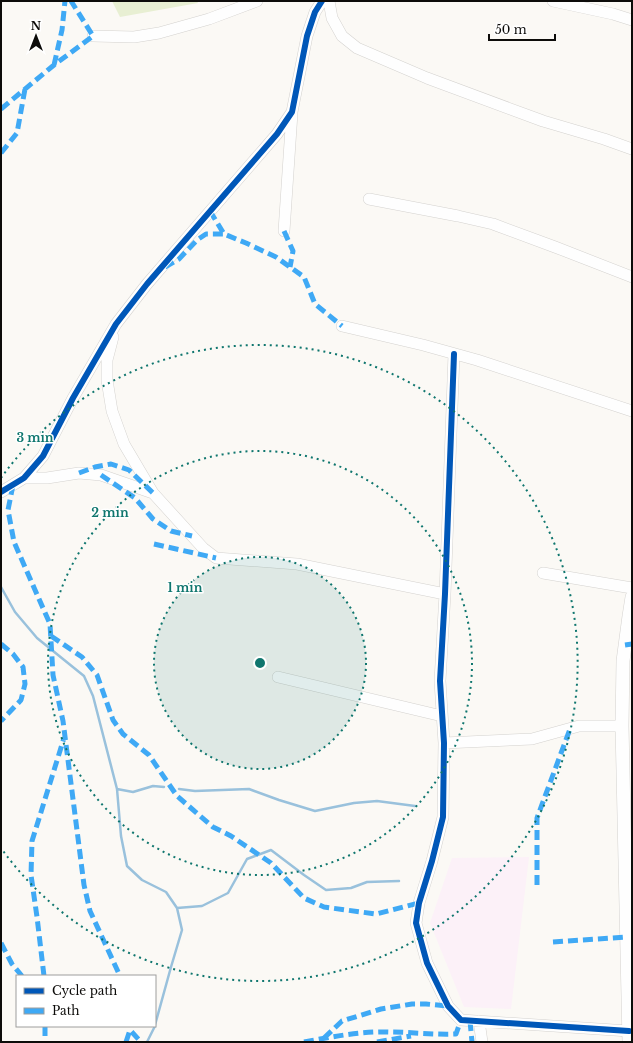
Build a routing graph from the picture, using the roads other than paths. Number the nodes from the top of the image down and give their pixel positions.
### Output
1 (257, 1) edge
2 (322, 1) edge
3 (329, 1) edge
4 (553, 1) edge
5 (632, 20) edge
6 (93, 36) dead end
7 (292, 112) junction
8 (632, 149) edge
9 (369, 199) dead end
10 (284, 231) dead end
11 (632, 277) edge
12 (116, 324) junction
13 (342, 326) dead end
14 (454, 354) junction
15 (632, 411) edge
16 (24, 478) junction
17 (1, 492) edge
18 (153, 493) junction
19 (543, 573) dead end
20 (632, 588) edge
21 (445, 594) junction
22 (632, 597) edge
23 (278, 677) dead end
24 (442, 716) junction
25 (622, 726) junction
26 (444, 743) junction
27 (629, 925) edge
28 (479, 1021) junction
29 (629, 1036) edge
30 (482, 1042) edge

1 - 6 street
2 - 7 street
3 - 8 street
4 - 5 street
7 - 10 street
7 - 12 street
9 - 11 street
12 - 16 street
12 - 18 street
13 - 14 street
14 - 15 street
14 - 21 street
16 - 17 street
16 - 18 street
18 - 21 street
19 - 20 street
21 - 24 street
22 - 25 main road
23 - 24 street
24 - 26 street
25 - 26 street
25 - 27 main road
26 - 28 street
27 - 29 main road
28 - 29 street
28 - 30 street

